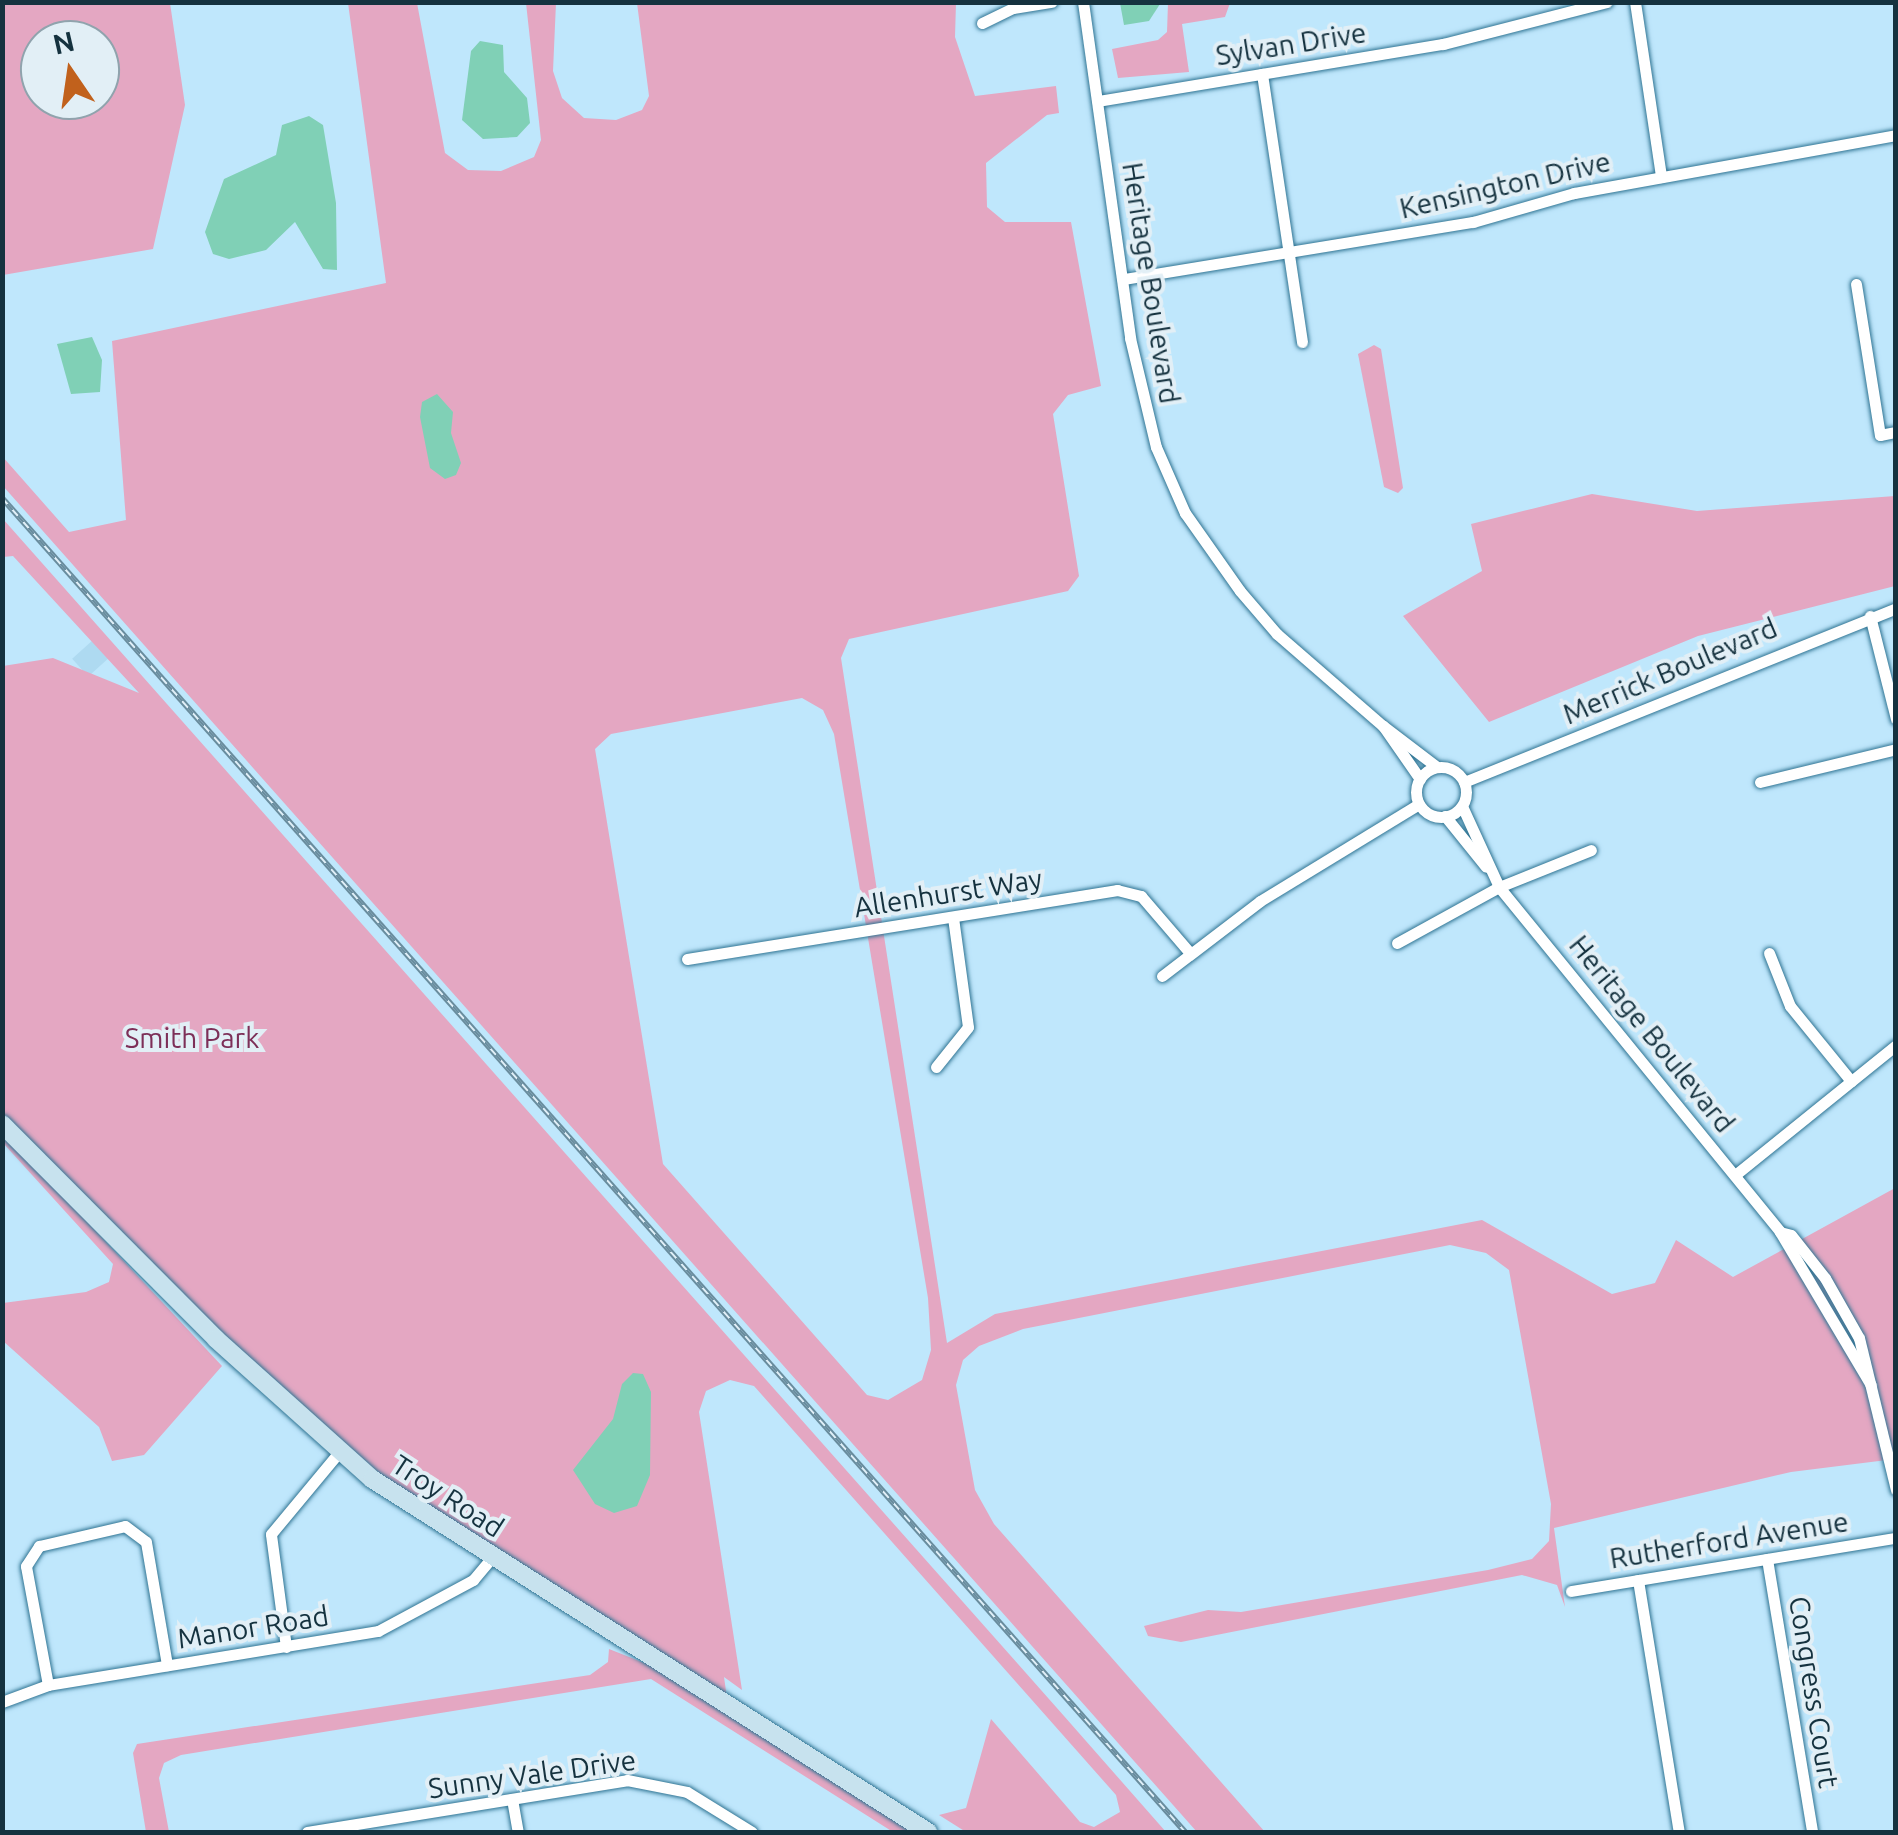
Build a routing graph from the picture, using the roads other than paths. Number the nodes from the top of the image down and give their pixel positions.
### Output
1 (1052, 2) edge
2 (1083, 2) edge
3 (1607, 2) edge
4 (1635, 2) edge
5 (982, 23) dead end
6 (1262, 74) junction
7 (1098, 101) junction
8 (1896, 135) edge
9 (1661, 177) junction
10 (1288, 253) junction
11 (1124, 280) junction
12 (1856, 284) dead end
13 (1302, 342) dead end
14 (1896, 432) edge
15 (1896, 608) edge
16 (1870, 616) junction
17 (1896, 719) edge
18 (1383, 726) junction
19 (1896, 748) edge
20 (1437, 768) junction
21 (1420, 780) junction
22 (1464, 782) junction
23 (1760, 782) dead end
24 (1419, 804) junction
25 (1462, 806) junction
26 (1445, 816) junction
27 (1592, 850) dead end
28 (1486, 867) junction
29 (1500, 887) junction
30 (953, 918) junction
31 (1396, 943) dead end
32 (1190, 953) junction
33 (1769, 954) dead end
34 (687, 959) dead end
35 (1162, 976) dead end
36 (1896, 1045) edge
37 (936, 1066) dead end
38 (1851, 1081) junction
39 (2, 1124) edge
40 (1735, 1175) junction
41 (340, 1452) junction
42 (1896, 1490) edge
43 (1896, 1538) edge
44 (492, 1557) junction
45 (1768, 1560) junction
46 (1638, 1580) junction
47 (1572, 1591) dead end
48 (286, 1647) junction
49 (167, 1665) junction
50 (48, 1685) junction
51 (2, 1702) edge
52 (512, 1799) junction
53 (380, 1827) edge
54 (308, 1832) edge
55 (518, 1832) edge
56 (750, 1832) edge
57 (928, 1832) edge
58 (1679, 1832) edge
59 (1812, 1832) edge

1 - 5 street
2 - 7 street, Heritage Boulevard
3 - 6 street, Sylvan Drive
4 - 9 street
6 - 7 street, Sylvan Drive
6 - 10 street
7 - 11 street, Heritage Boulevard
8 - 9 street, Kensington Drive
9 - 10 street, Kensington Drive
10 - 11 street, Kensington Drive
10 - 13 street
11 - 18 street, Heritage Boulevard
12 - 14 street
15 - 16 street, Merrick Boulevard
16 - 17 street
16 - 22 street, Merrick Boulevard
18 - 20 street, Heritage Boulevard
18 - 21 street, Heritage Boulevard
19 - 23 street
20 - 21 street
20 - 22 street
21 - 24 street
22 - 25 street
24 - 26 street
24 - 32 street
25 - 26 street
25 - 28 street, Heritage Boulevard
26 - 28 street, Heritage Boulevard
27 - 29 street
28 - 29 street, Heritage Boulevard
29 - 31 street
29 - 40 street, Heritage Boulevard
30 - 32 street, Allenhurst Way
30 - 34 street, Allenhurst Way
30 - 37 street
32 - 35 street
33 - 38 street
36 - 38 street
38 - 40 street
39 - 41 street, Troy Road
40 - 42 street, Heritage Boulevard
41 - 44 street, Troy Road
41 - 48 street
43 - 45 street, Rutherford Avenue
44 - 48 street, Manor Road
44 - 57 street, Troy Road
45 - 46 street, Rutherford Avenue
45 - 59 street, Congress Court
46 - 47 street, Rutherford Avenue
46 - 58 street
48 - 49 street, Manor Road
49 - 50 street, Manor Road
49 - 50 street
50 - 51 street, Manor Road
52 - 53 street, Sunny Vale Drive
52 - 55 street
52 - 56 street, Sunny Vale Drive
53 - 54 street, Sunny Vale Drive

